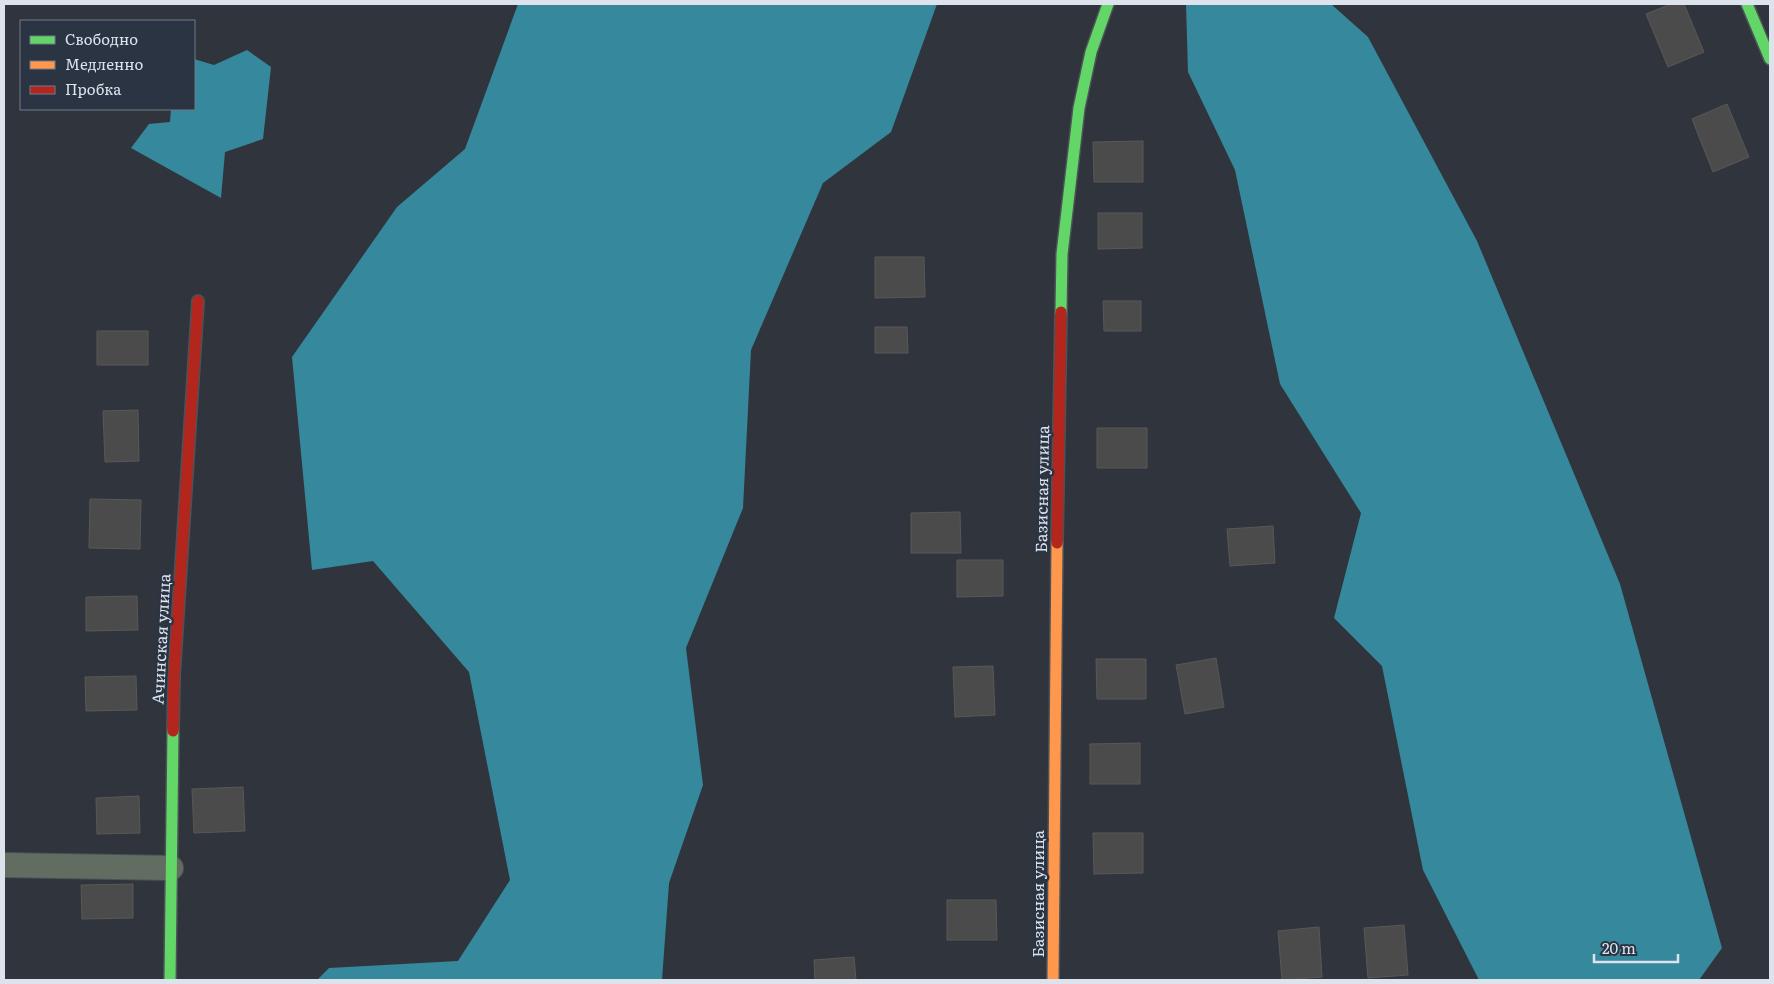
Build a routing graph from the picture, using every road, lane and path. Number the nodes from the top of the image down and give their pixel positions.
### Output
1 (1108, 4) edge
2 (1747, 4) edge
3 (1770, 59) edge
4 (198, 301) dead end
5 (4, 865) edge
6 (171, 868) junction
7 (170, 980) edge
8 (1053, 980) edge

1 - 8 street, Базисная улица
2 - 3 street
4 - 6 street, Ачинская улица
5 - 6 street
6 - 7 street, Ачинская улица

